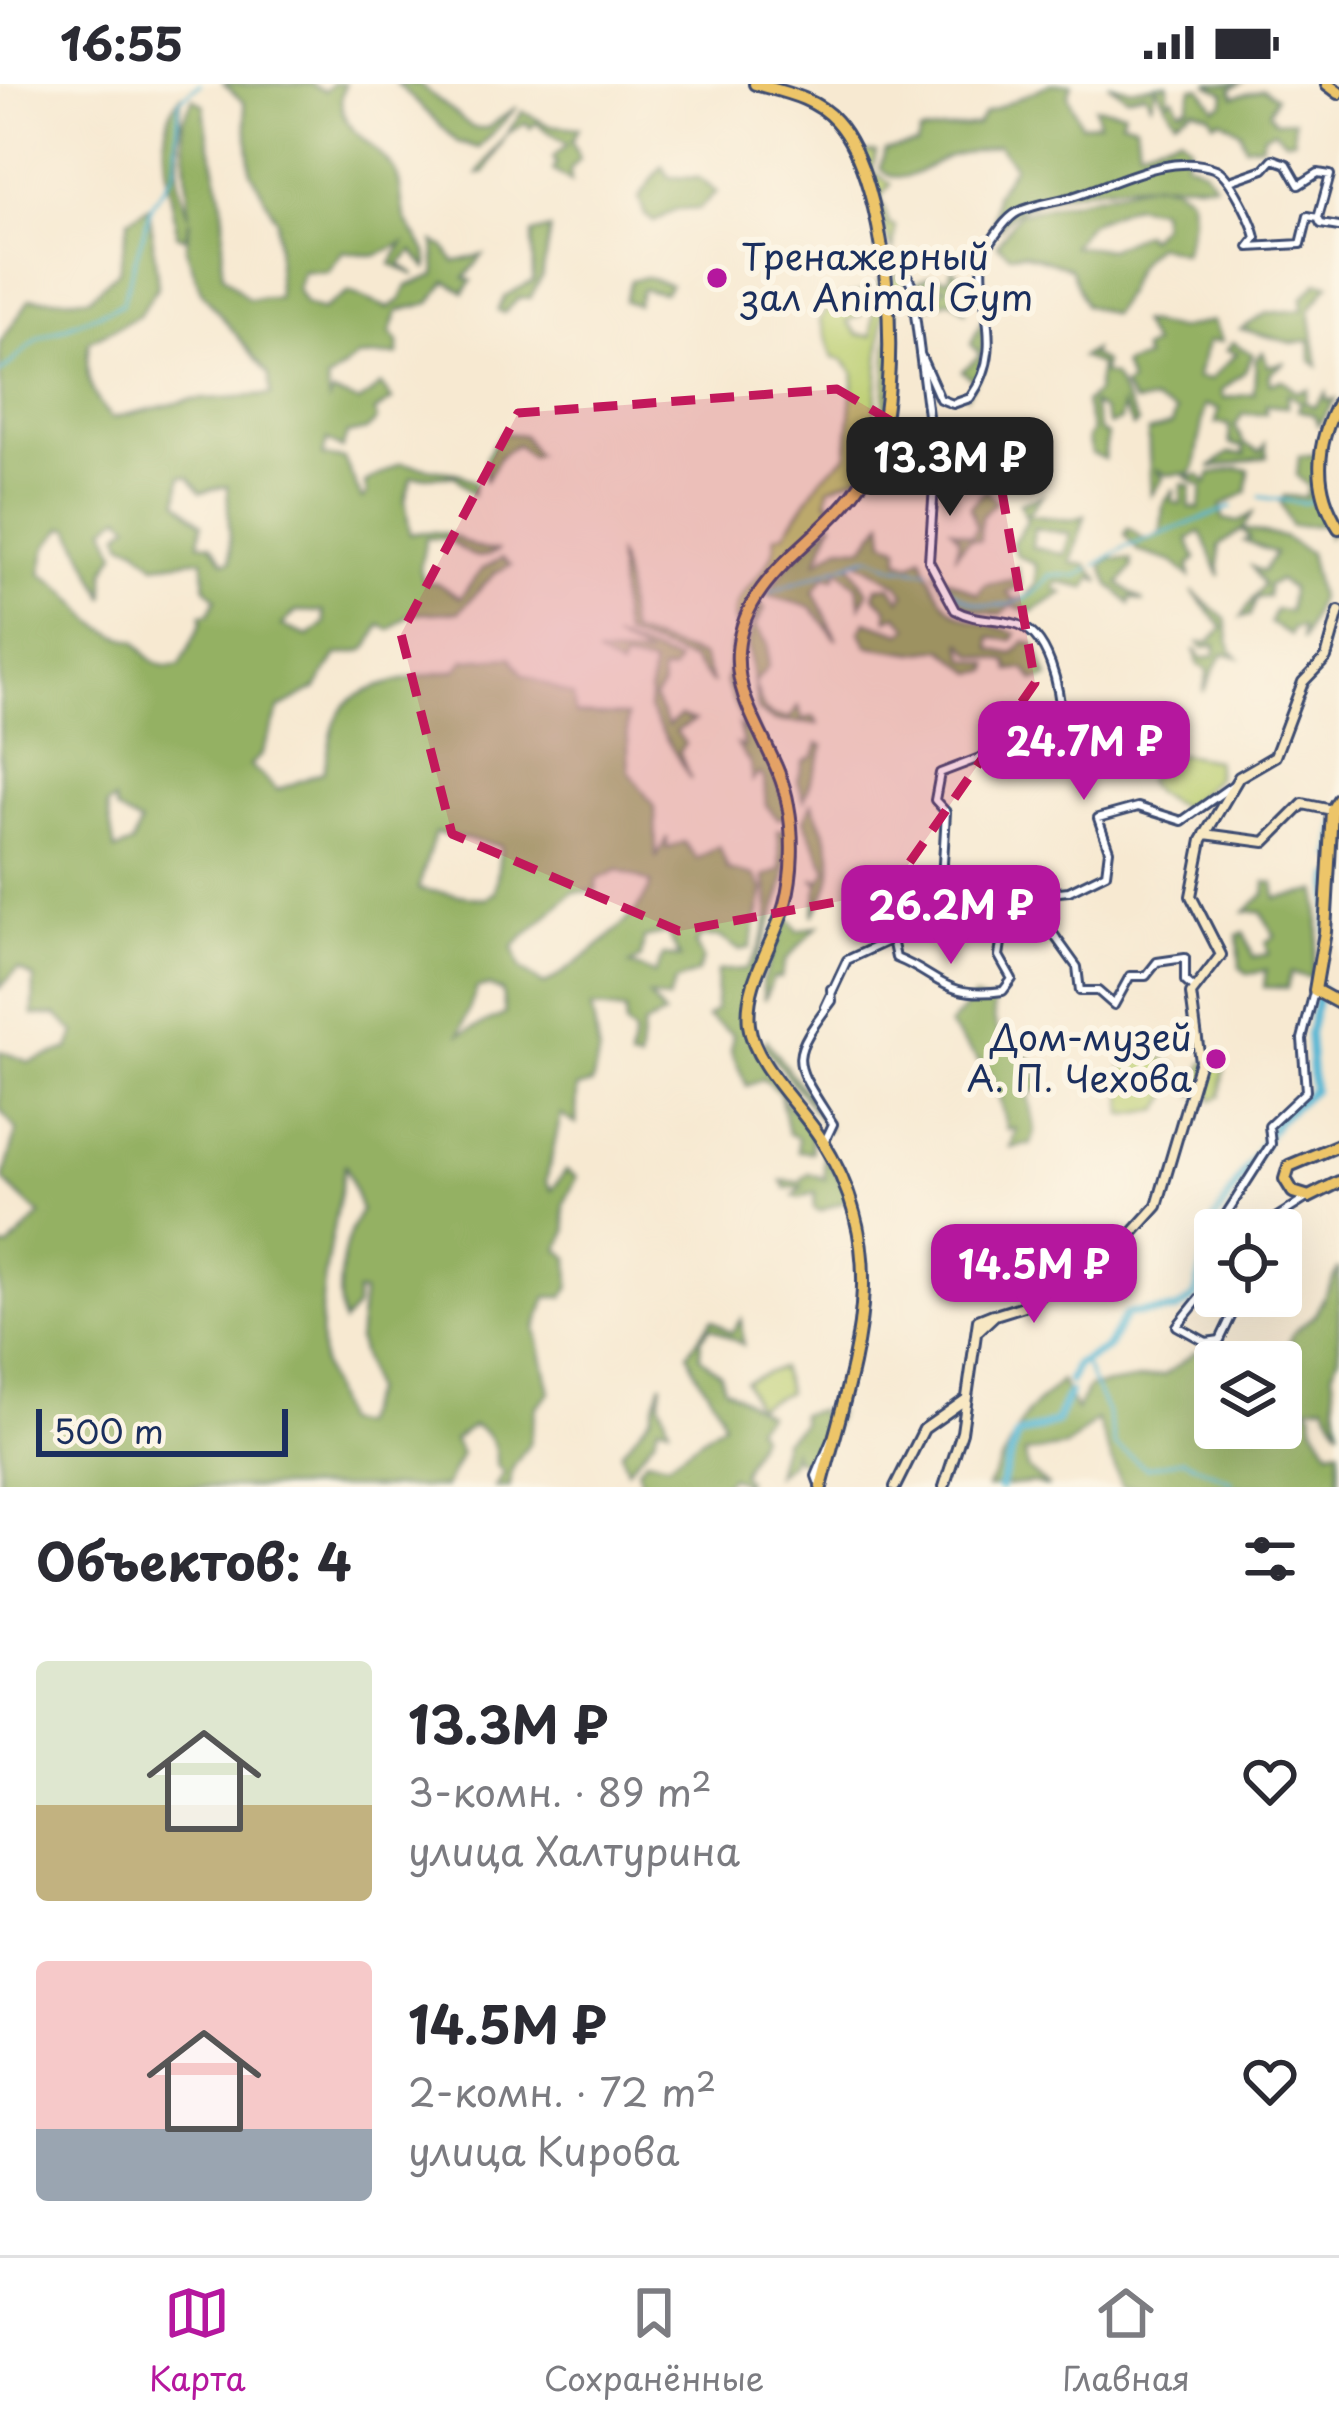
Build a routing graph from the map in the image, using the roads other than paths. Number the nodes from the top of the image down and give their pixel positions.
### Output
1 (759, 84) edge
2 (1327, 84) edge
3 (1339, 93) edge
4 (1230, 181) junction
5 (1318, 218) junction
6 (1339, 227) edge
7 (903, 268) dead end
8 (920, 355) junction
9 (1339, 404) edge
10 (1339, 526) edge
11 (764, 586) junction
12 (1339, 611) edge
13 (1061, 724) junction
14 (1057, 758) dead end
15 (1234, 785) junction
16 (1335, 805) edge
17 (1205, 835) junction
18 (1039, 914) junction
19 (1332, 937) edge
20 (892, 939) junction
21 (1193, 988) junction
22 (1318, 991) junction
23 (1339, 1003) edge
24 (823, 1137) junction
25 (1339, 1145) edge
26 (1339, 1182) edge
27 (1309, 1198) junction
28 (1230, 1209) edge
29 (1290, 1209) edge
30 (1194, 1304) edge
31 (1230, 1317) edge
32 (966, 1399) junction
33 (950, 1414) junction
34 (962, 1427) junction
35 (834, 1443) junction
36 (821, 1487) edge
37 (895, 1487) edge
38 (944, 1487) edge

1 - 11 main road
1 - 11 main road
2 - 3 main road
4 - 5 street
4 - 5 street
4 - 8 street
5 - 6 street
7 - 8 street
8 - 13 street
9 - 10 main road
11 - 24 main road
11 - 24 main road
12 - 15 main road
13 - 14 street
13 - 20 street
15 - 17 main road
15 - 18 street
16 - 17 main road
16 - 19 main road
17 - 21 main road
18 - 20 street
18 - 21 street
19 - 22 main road
20 - 24 street
21 - 32 main road
22 - 23 main road
22 - 28 street
24 - 35 main road
24 - 35 main road
25 - 27 main road
26 - 27 main road
27 - 29 street
30 - 31 street
32 - 33 main road
32 - 34 main road
33 - 34 street
33 - 37 main road
34 - 38 main road
35 - 36 main road

